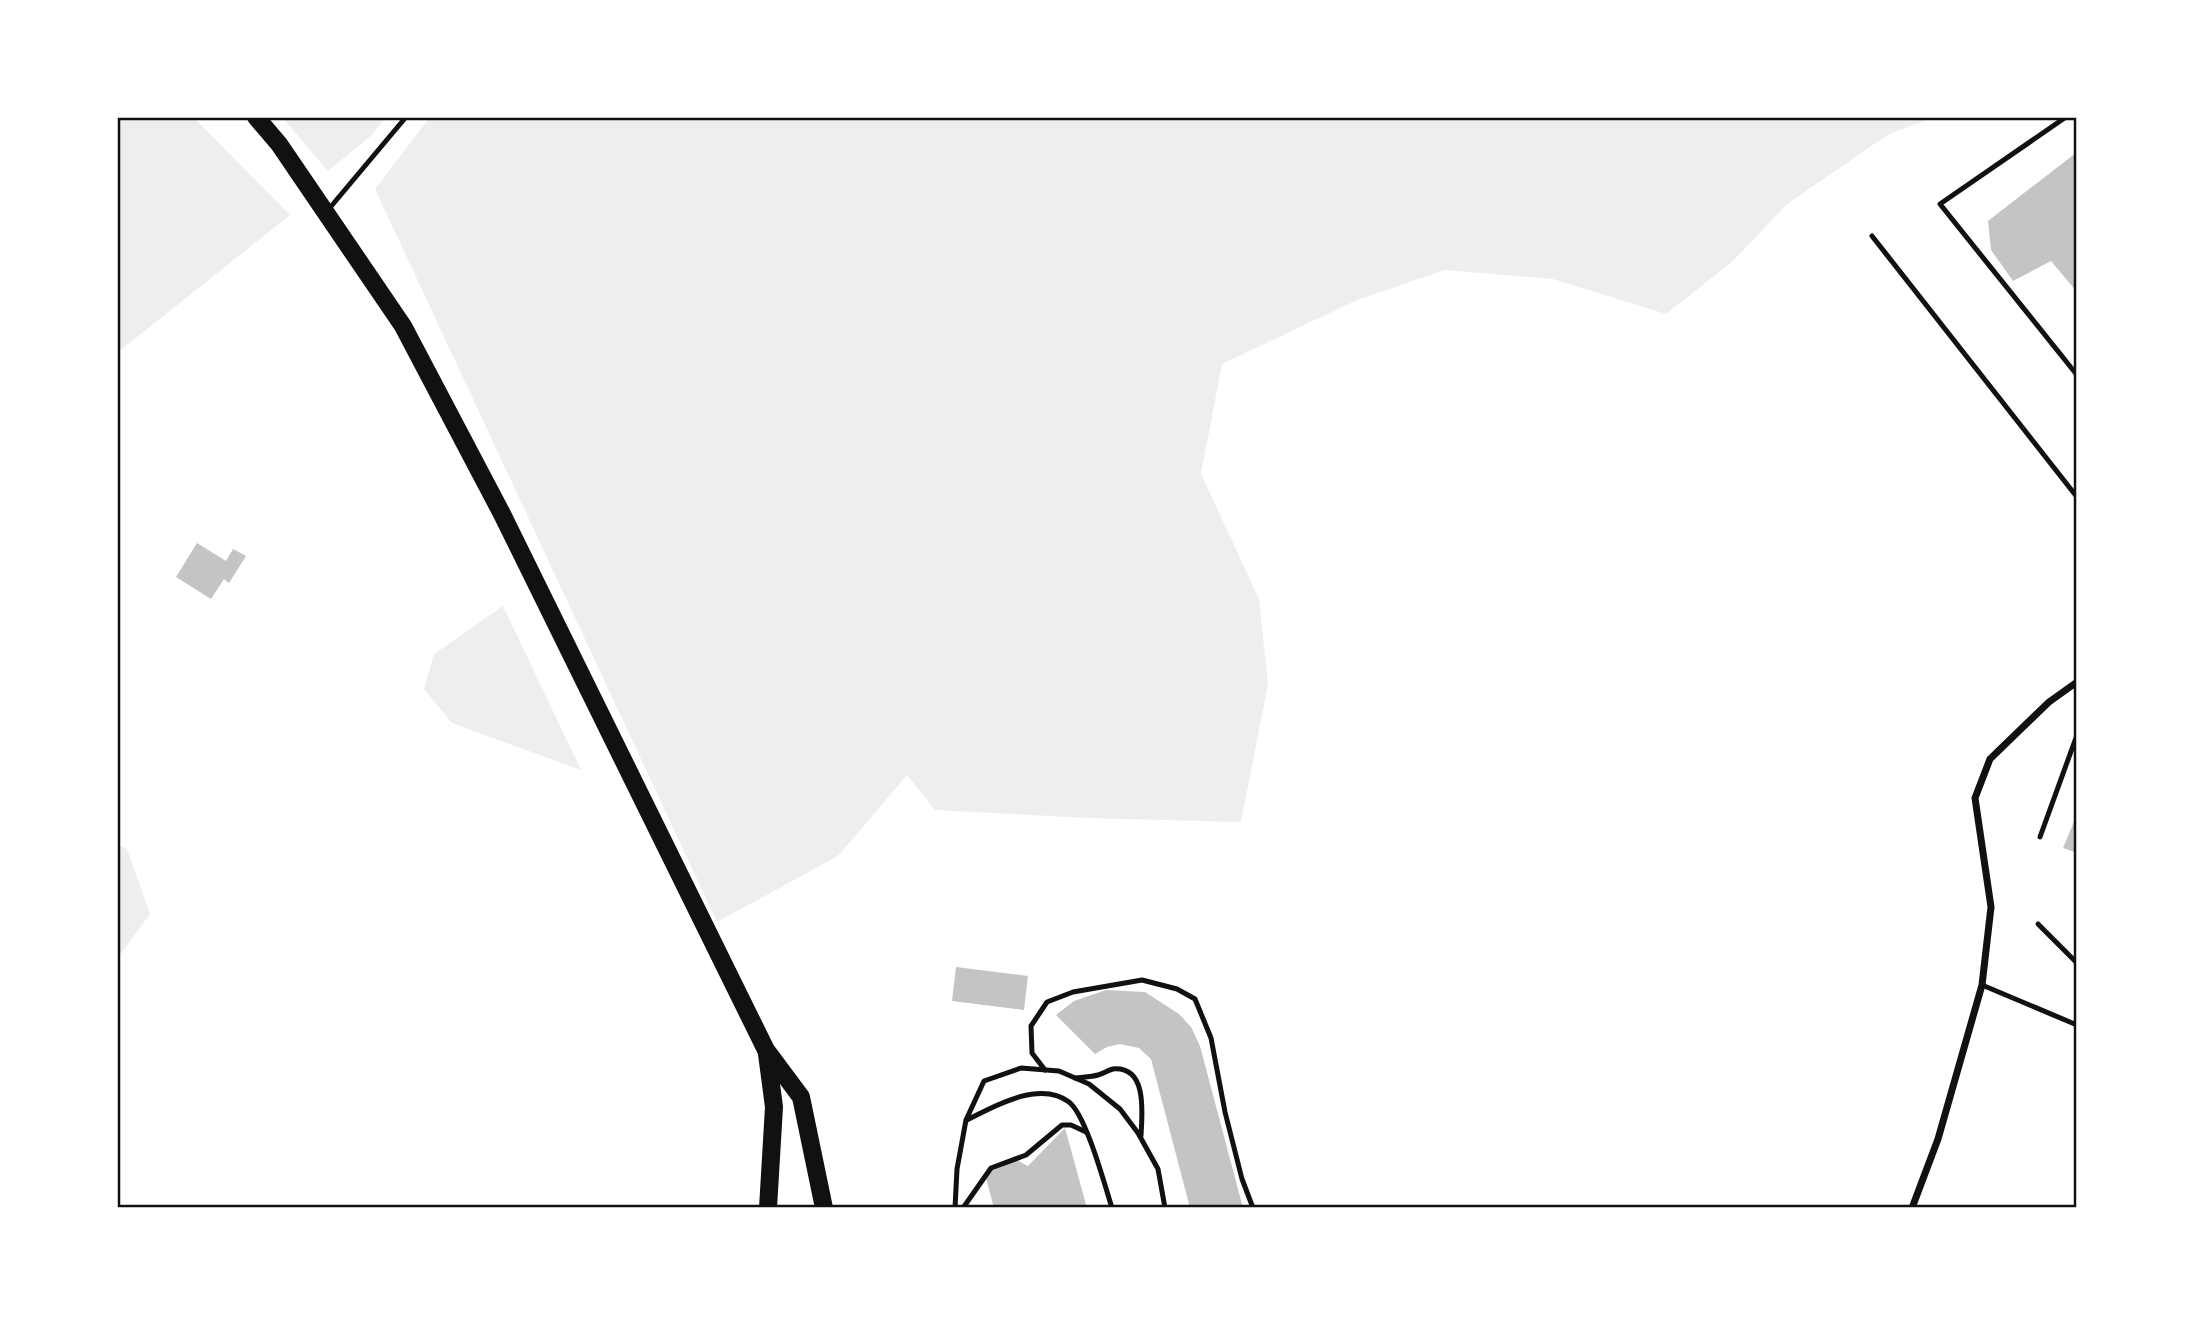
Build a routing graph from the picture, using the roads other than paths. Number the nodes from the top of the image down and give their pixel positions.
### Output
1 (256, 117) edge
2 (406, 117) edge
3 (2066, 117) edge
4 (326, 213) junction
5 (1872, 236) dead end
6 (2077, 375) edge
7 (2077, 497) edge
8 (2077, 682) edge
9 (2077, 735) edge
10 (2040, 837) dead end
11 (2038, 924) dead end
12 (2077, 963) edge
13 (1982, 985) junction
14 (2077, 1026) edge
15 (766, 1050) junction
16 (1045, 1070) junction
17 (1075, 1078) junction
18 (966, 1120) junction
19 (1086, 1132) junction
20 (1141, 1139) junction
21 (768, 1208) edge
22 (824, 1208) edge
23 (956, 1208) edge
24 (963, 1208) edge
25 (1112, 1208) edge
26 (1165, 1208) edge
27 (1254, 1208) edge
28 (1912, 1208) edge

1 - 4 main road
2 - 4 lane
3 - 6 lane
4 - 15 main road
5 - 7 lane
8 - 13 street
9 - 10 lane
11 - 12 lane
13 - 14 lane
13 - 28 street
15 - 21 main road
15 - 22 main road
16 - 17 lane
16 - 18 lane
16 - 27 lane
17 - 20 lane
17 - 20 lane
18 - 19 lane
18 - 23 lane
19 - 24 lane
19 - 25 lane
20 - 26 lane

